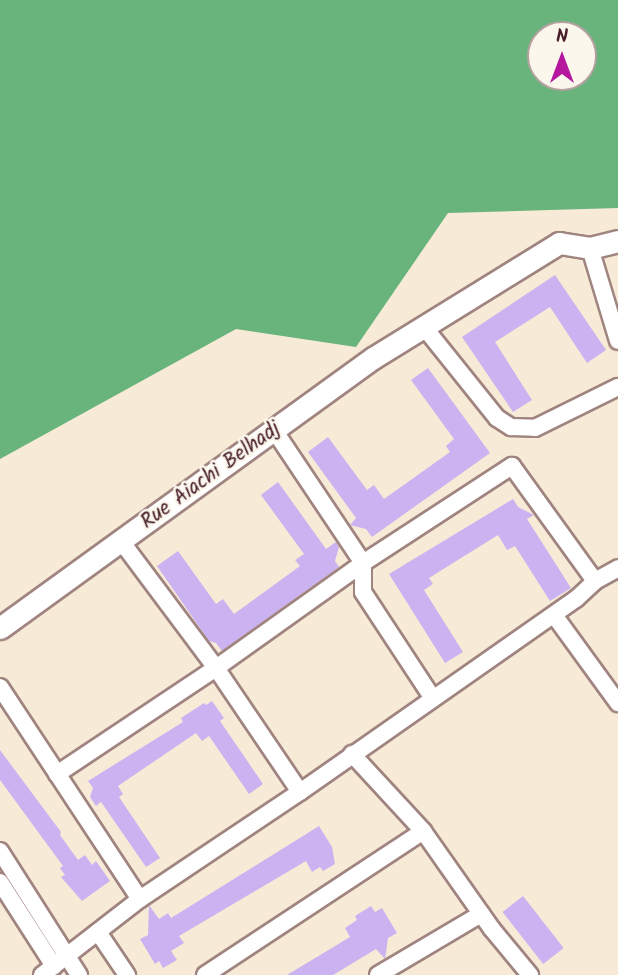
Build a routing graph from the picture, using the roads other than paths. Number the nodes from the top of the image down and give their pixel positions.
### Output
1 (618, 241) edge
2 (590, 248) junction
3 (424, 327) junction
4 (618, 341) edge
5 (618, 387) edge
6 (274, 430) junction
7 (121, 541) junction
8 (363, 563) junction
9 (618, 568) edge
10 (595, 581) junction
11 (554, 615) junction
12 (0, 628) edge
13 (216, 668) junction
14 (0, 687) edge
15 (432, 697) junction
16 (618, 703) edge
17 (352, 754) junction
18 (57, 774) junction
19 (300, 792) junction
20 (423, 831) junction
21 (0, 851) edge
22 (0, 882) edge
23 (140, 899) junction
24 (481, 914) junction
25 (98, 932) junction
26 (68, 956) junction
27 (48, 971) edge
28 (79, 975) edge
29 (127, 975) edge
30 (205, 975) edge
31 (378, 975) edge
32 (530, 975) edge

1 - 2 street, Rue Aiachi Belhadj
2 - 3 street, Rue Aiachi Belhadj
2 - 4 street
3 - 5 street
3 - 6 street, Rue Aiachi Belhadj
6 - 7 street, Rue Aiachi Belhadj
6 - 8 street
7 - 12 street, Rue Aiachi Belhadj
7 - 13 street
8 - 10 street
8 - 13 street
8 - 15 street
9 - 10 street
10 - 11 street
11 - 15 street
11 - 16 street
13 - 18 street
13 - 19 street
14 - 18 street
15 - 17 street
17 - 19 street
17 - 20 street
18 - 23 street
19 - 23 street
20 - 24 street
20 - 30 street
21 - 26 street
22 - 27 street
23 - 25 street
24 - 31 street
24 - 32 street
25 - 26 street
25 - 29 street
26 - 27 street
26 - 28 street

